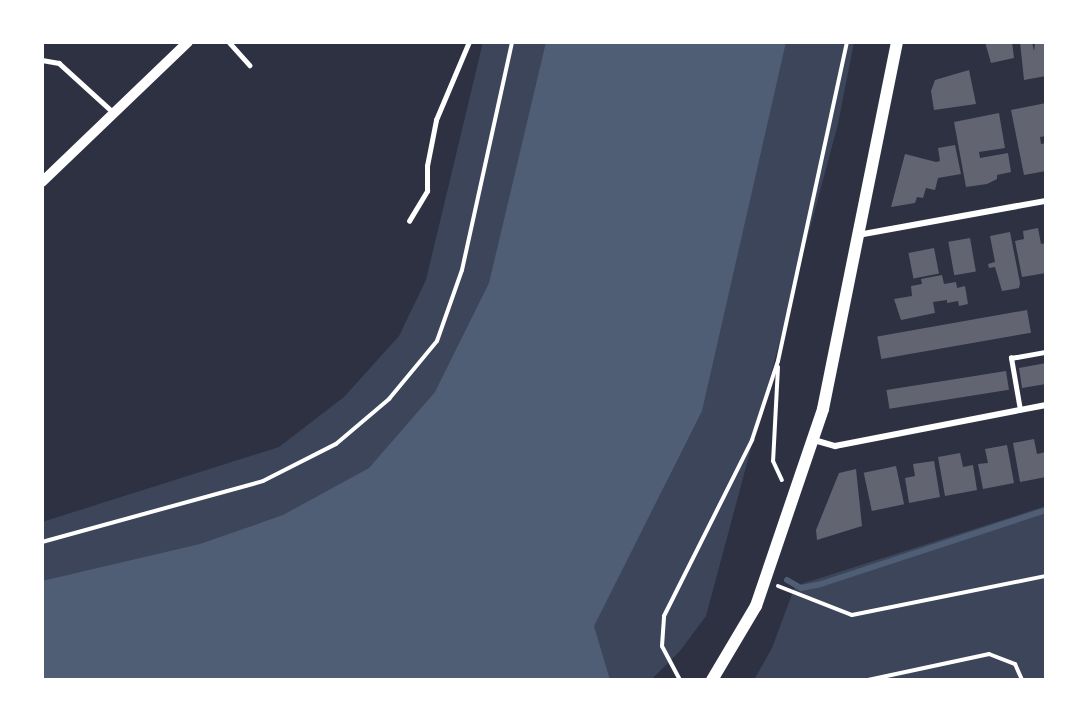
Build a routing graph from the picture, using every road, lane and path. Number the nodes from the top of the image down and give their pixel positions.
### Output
1 (188, 42) edge
2 (229, 42) edge
3 (468, 42) edge
4 (512, 42) edge
5 (847, 42) edge
6 (897, 42) edge
7 (42, 60) edge
8 (250, 65) dead end
9 (114, 113) junction
10 (42, 182) edge
11 (1046, 201) edge
12 (409, 221) dead end
13 (856, 235) junction
14 (1046, 352) edge
15 (778, 361) junction
16 (1046, 405) edge
17 (1020, 410) junction
18 (814, 440) junction
19 (778, 470) dead end
20 (42, 542) edge
21 (1046, 576) edge
22 (778, 586) dead end
23 (680, 680) edge
24 (712, 680) edge
25 (868, 680) edge
26 (1022, 680) edge

1 - 9 street
2 - 8 lane
3 - 12 lane
4 - 20 path
5 - 15 path
6 - 13 main road
7 - 9 lane
9 - 10 street
11 - 13 street
13 - 18 main road
14 - 17 lane
15 - 19 path
15 - 23 path
16 - 17 street
17 - 18 street
18 - 24 main road
21 - 22 path
25 - 26 path

